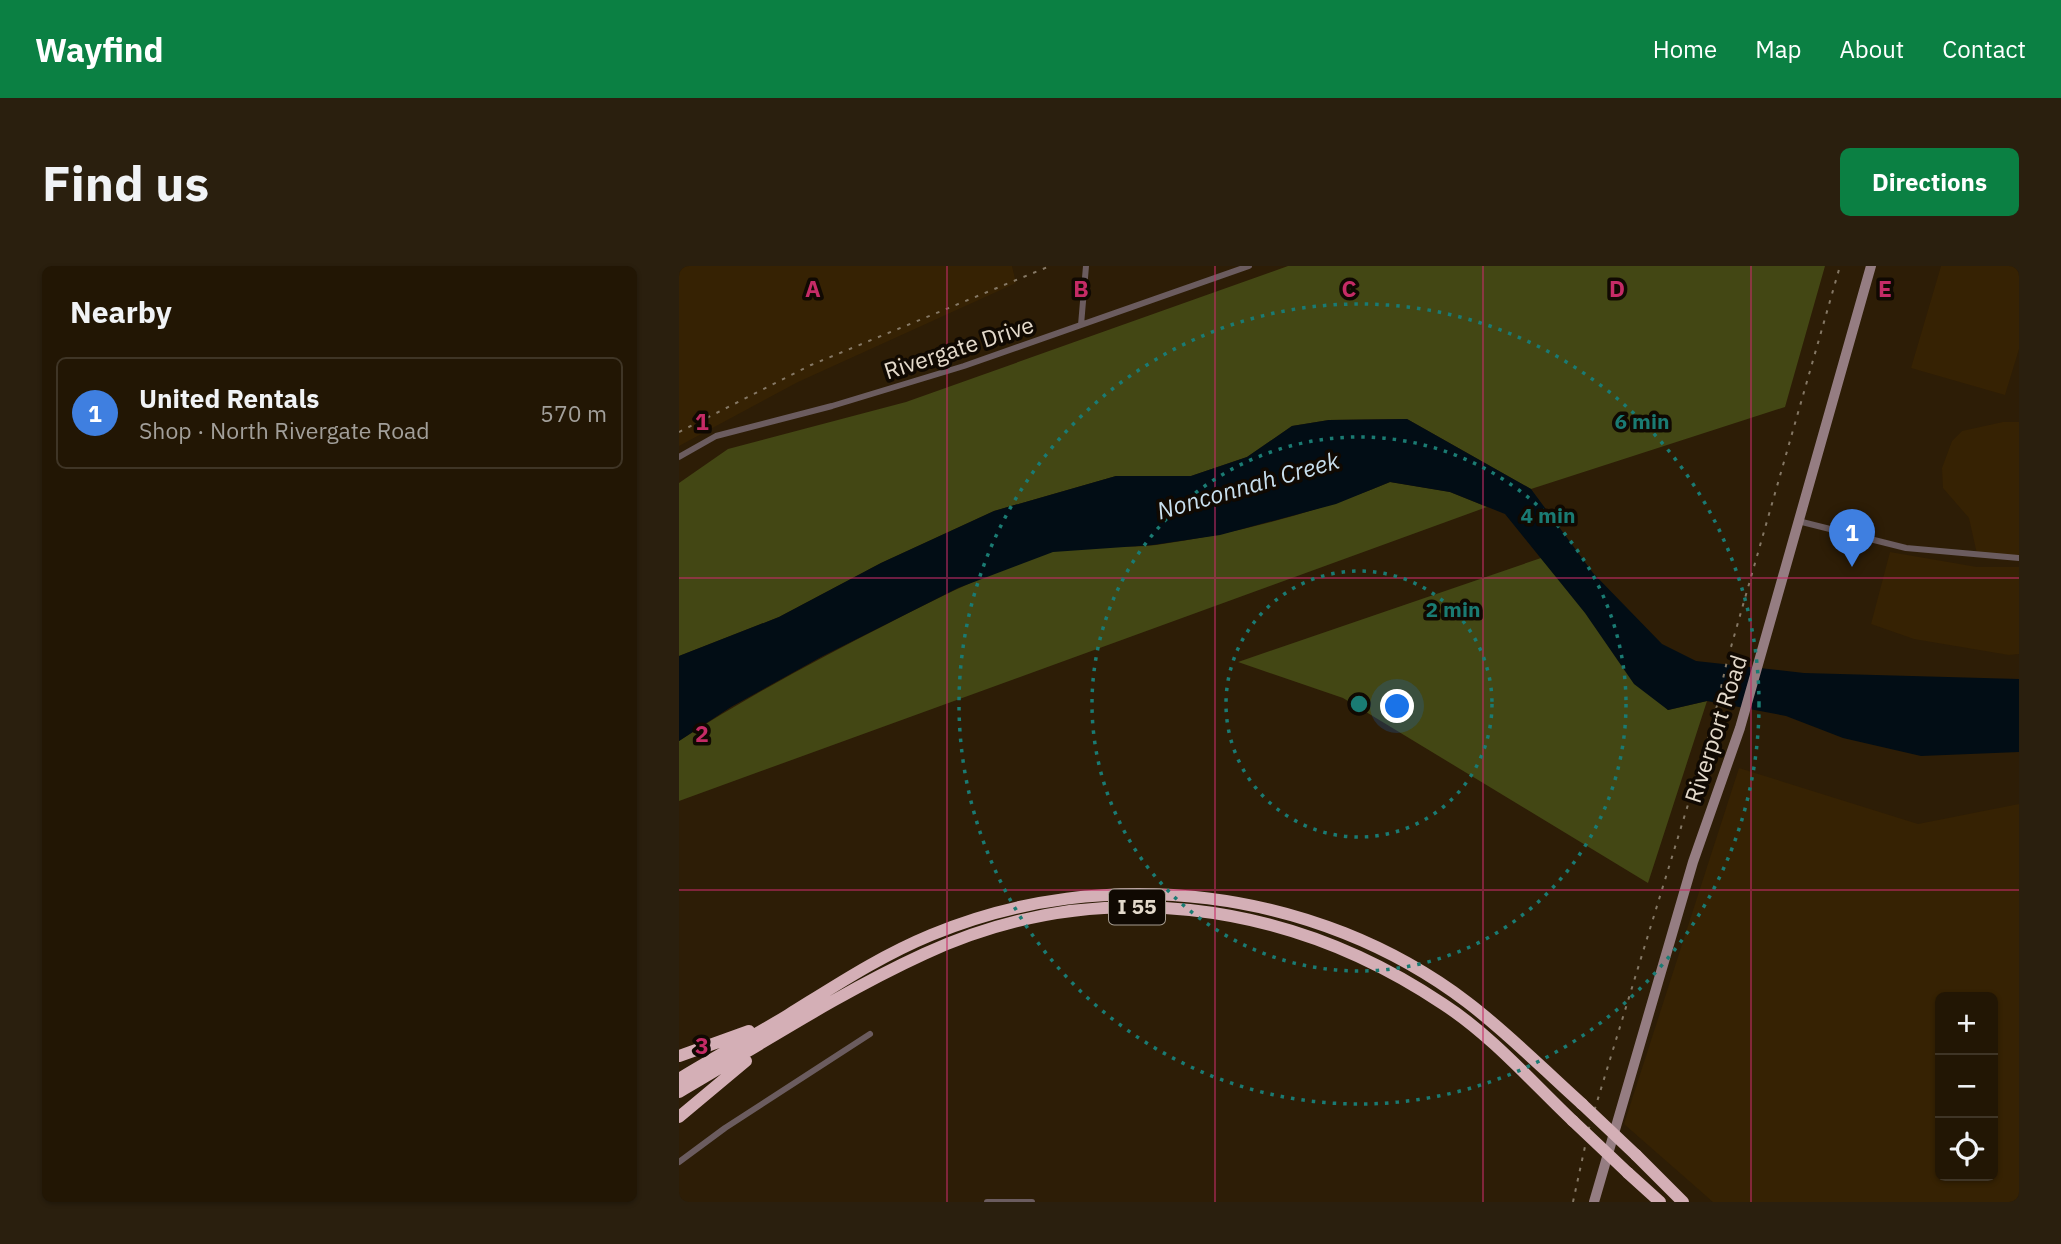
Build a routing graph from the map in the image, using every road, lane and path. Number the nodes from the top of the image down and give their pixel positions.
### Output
1 (1086, 266) edge
2 (1249, 266) edge
3 (1871, 266) edge
4 (1081, 325) junction
5 (679, 457) edge
6 (1798, 521) junction
7 (2019, 558) edge
8 (787, 1022) junction
9 (870, 1034) dead end
10 (679, 1056) edge
11 (679, 1079) edge
12 (679, 1092) edge
13 (679, 1117) edge
14 (679, 1162) edge
15 (1651, 1168) junction
16 (1631, 1176) junction
17 (987, 1202) edge
18 (1032, 1202) edge
19 (1594, 1202) edge
20 (1650, 1202) edge
21 (1660, 1202) edge
22 (1683, 1202) edge
23 (1692, 1202) edge

1 - 4 street
2 - 4 street, Rivergate Drive
3 - 6 main road, Riverport Road
4 - 5 street, Rivergate Drive
6 - 7 street
6 - 19 main road, Riverport Road
8 - 10 highway
8 - 11 highway, I 55
8 - 12 highway, I 55
8 - 13 highway
8 - 15 highway, I 55, bridge
8 - 16 highway, I 55, bridge
9 - 14 street
15 - 22 highway, I 55
15 - 23 highway
16 - 20 highway
16 - 21 highway, I 55
17 - 18 street

